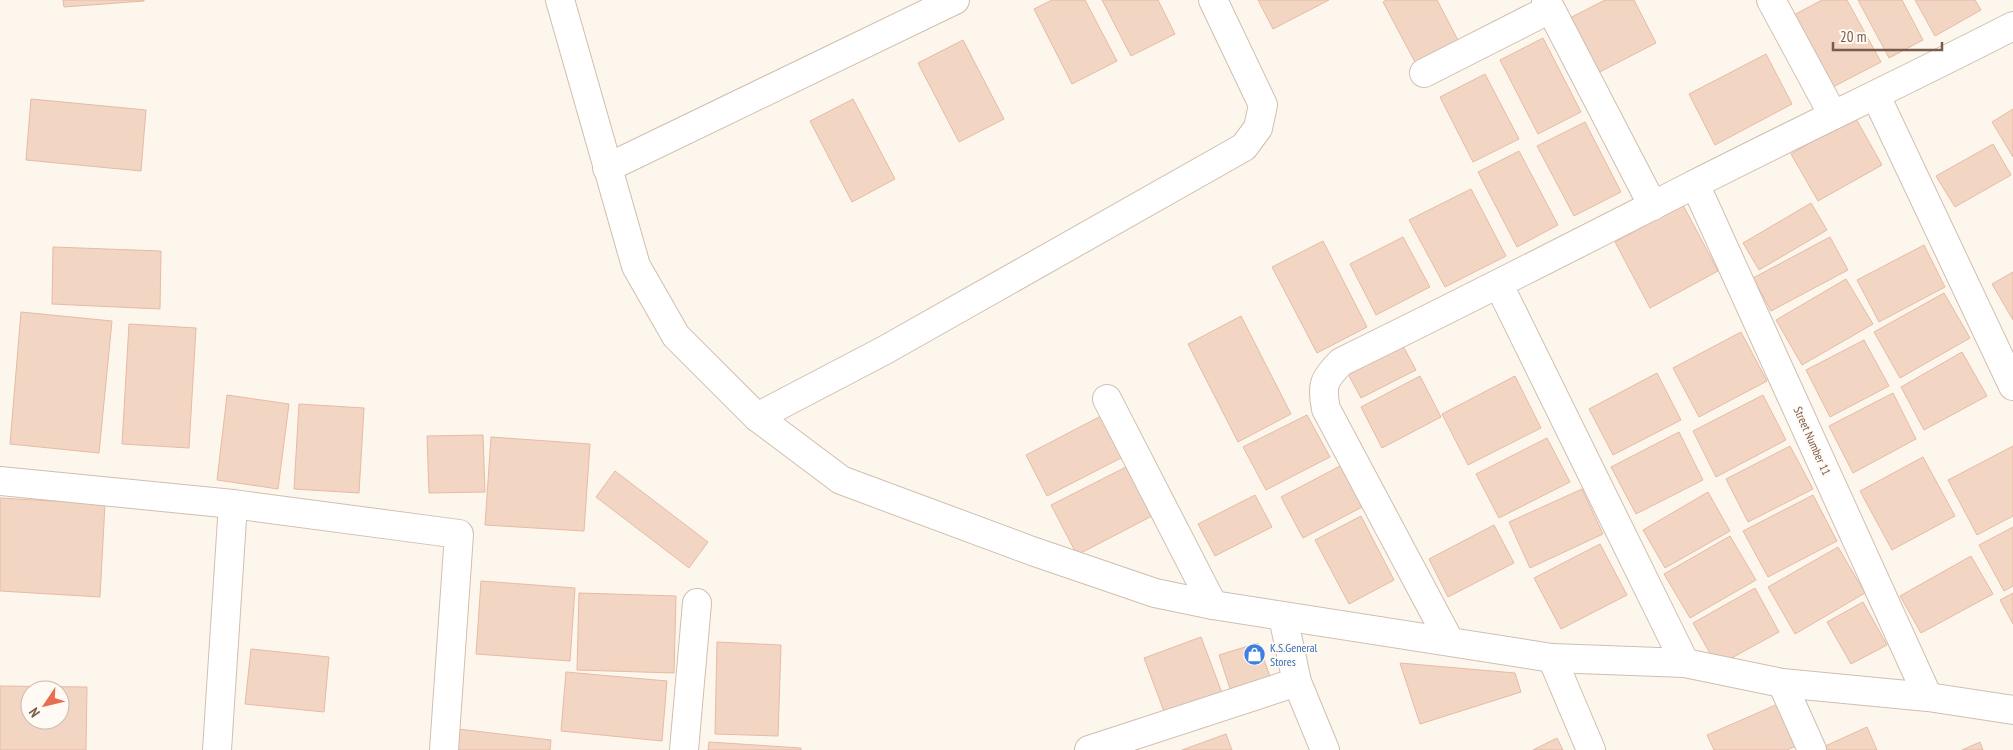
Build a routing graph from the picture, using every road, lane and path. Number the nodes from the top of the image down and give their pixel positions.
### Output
1 (560, 0) edge
2 (954, 0) edge
3 (1213, 0) edge
4 (1770, 0) edge
5 (1548, 5) edge
6 (2013, 26) edge
7 (1424, 73) dead end
8 (1876, 96) junction
9 (1833, 115) junction
10 (608, 168) junction
11 (1695, 184) junction
12 (1653, 206) junction
13 (1499, 285) junction
14 (2013, 386) edge
15 (1107, 399) dead end
16 (757, 417) junction
17 (0, 481) edge
18 (233, 504) junction
19 (698, 603) dead end
20 (1213, 605) junction
21 (1283, 617) junction
22 (1450, 640) junction
23 (1552, 658) junction
24 (1685, 663) junction
25 (1298, 682) junction
26 (1782, 683) junction
27 (1928, 697) junction
28 (2013, 710) edge
29 (217, 750) edge
30 (444, 750) edge
31 (684, 750) edge
32 (1089, 750) edge
33 (1325, 750) edge
34 (1591, 750) edge
35 (1812, 750) edge

1 - 10 street
2 - 10 street
3 - 16 street
4 - 9 street
5 - 7 street
5 - 12 street
6 - 8 street
8 - 9 street
8 - 14 street
9 - 11 street
10 - 16 street
11 - 12 street
11 - 27 street, Street Number 11
12 - 13 street
13 - 22 street
13 - 24 street
15 - 20 street
16 - 20 street
17 - 18 street
18 - 29 street
18 - 30 street
19 - 31 street
20 - 21 street
21 - 22 street
21 - 25 street
22 - 23 street
23 - 24 street
23 - 34 street
24 - 26 street
25 - 32 street
25 - 33 street
26 - 27 street
26 - 35 street
27 - 28 street

